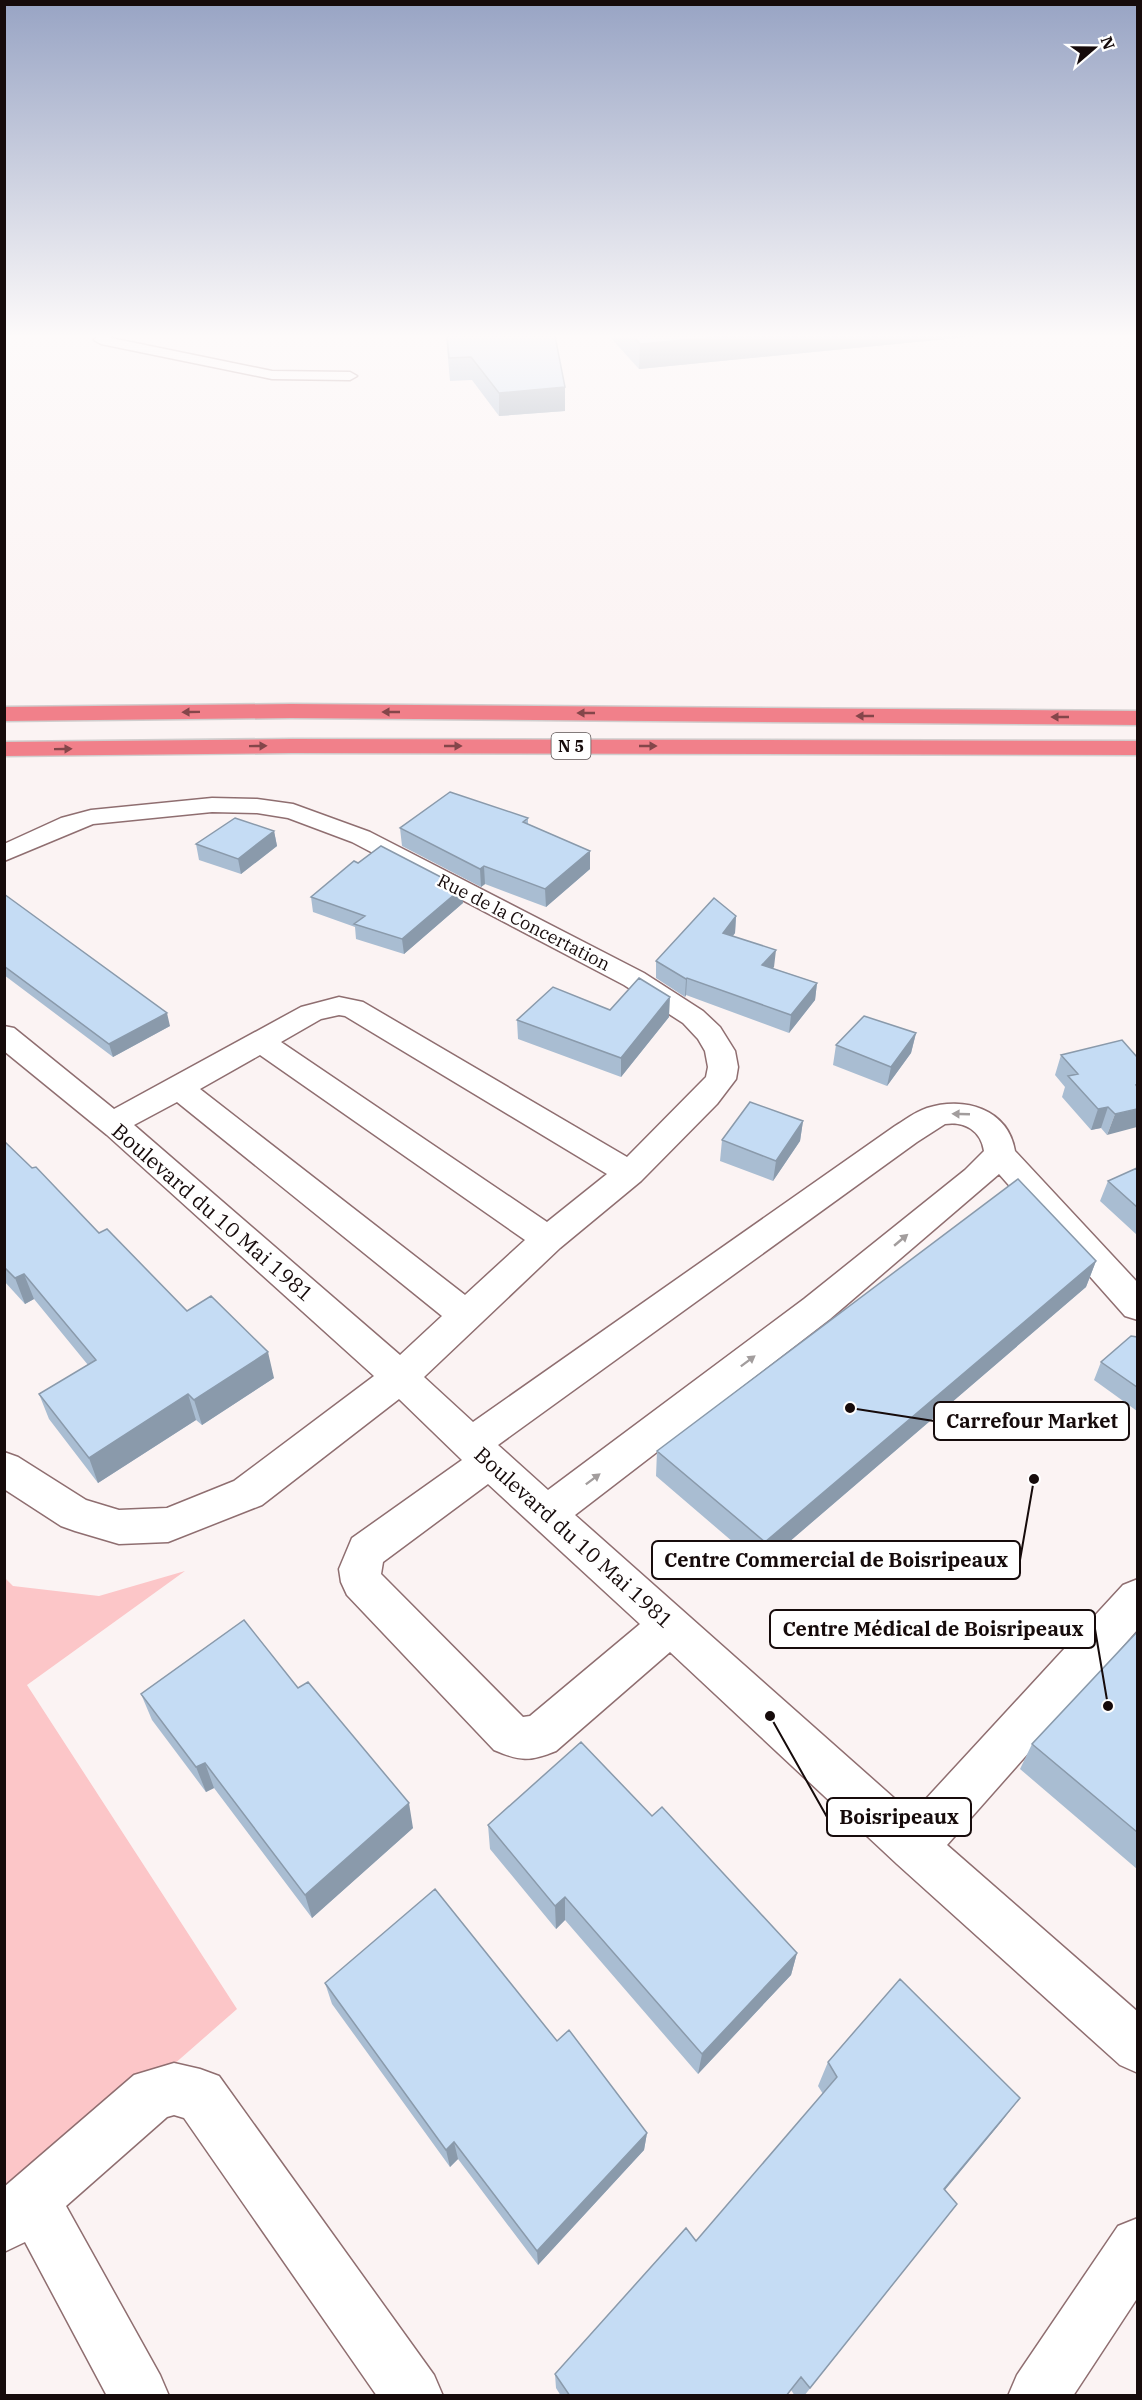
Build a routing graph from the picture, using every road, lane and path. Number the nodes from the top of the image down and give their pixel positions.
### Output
1 (4, 714) edge
2 (1137, 718) edge
3 (1137, 747) edge
4 (4, 750) edge
5 (4, 854) edge
6 (6, 1038) edge
7 (261, 1042) junction
8 (179, 1088) junction
9 (112, 1123) junction
10 (1000, 1154) junction
11 (639, 1165) junction
12 (548, 1239) junction
13 (1137, 1307) edge
14 (465, 1315) junction
15 (400, 1377) junction
16 (480, 1453) junction
17 (4, 1468) edge
18 (546, 1514) junction
19 (1137, 1598) edge
20 (671, 1625) junction
21 (914, 1847) junction
22 (1137, 2047) edge
23 (18, 2211) edge
24 (1137, 2246) edge
25 (139, 2396) edge
26 (413, 2396) edge
27 (1038, 2396) edge

2 -> 1 highway, N 5
4 -> 3 highway, N 5
5 - 11 street, Rue de la Concertation
6 - 9 street, Boulevard du 10 Mai 1981
7 - 8 street
7 - 11 street
7 - 12 street
8 - 9 street
8 - 14 street
9 - 15 street, Boulevard du 10 Mai 1981
10 - 13 street
10 -> 16 street
18 -> 10 street
11 - 12 street, Rue de la Concertation
12 - 14 street, Rue de la Concertation
14 - 15 street, Rue de la Concertation
15 - 16 street, Boulevard du 10 Mai 1981
15 - 17 street, Rue de la Concertation
16 - 18 street, Boulevard du 10 Mai 1981
16 - 20 street
18 - 20 street, Boulevard du 10 Mai 1981
19 - 21 street
20 - 21 street, Boulevard du 10 Mai 1981
21 - 22 street, Boulevard du 10 Mai 1981
23 - 25 street
23 - 26 street
24 - 27 street

